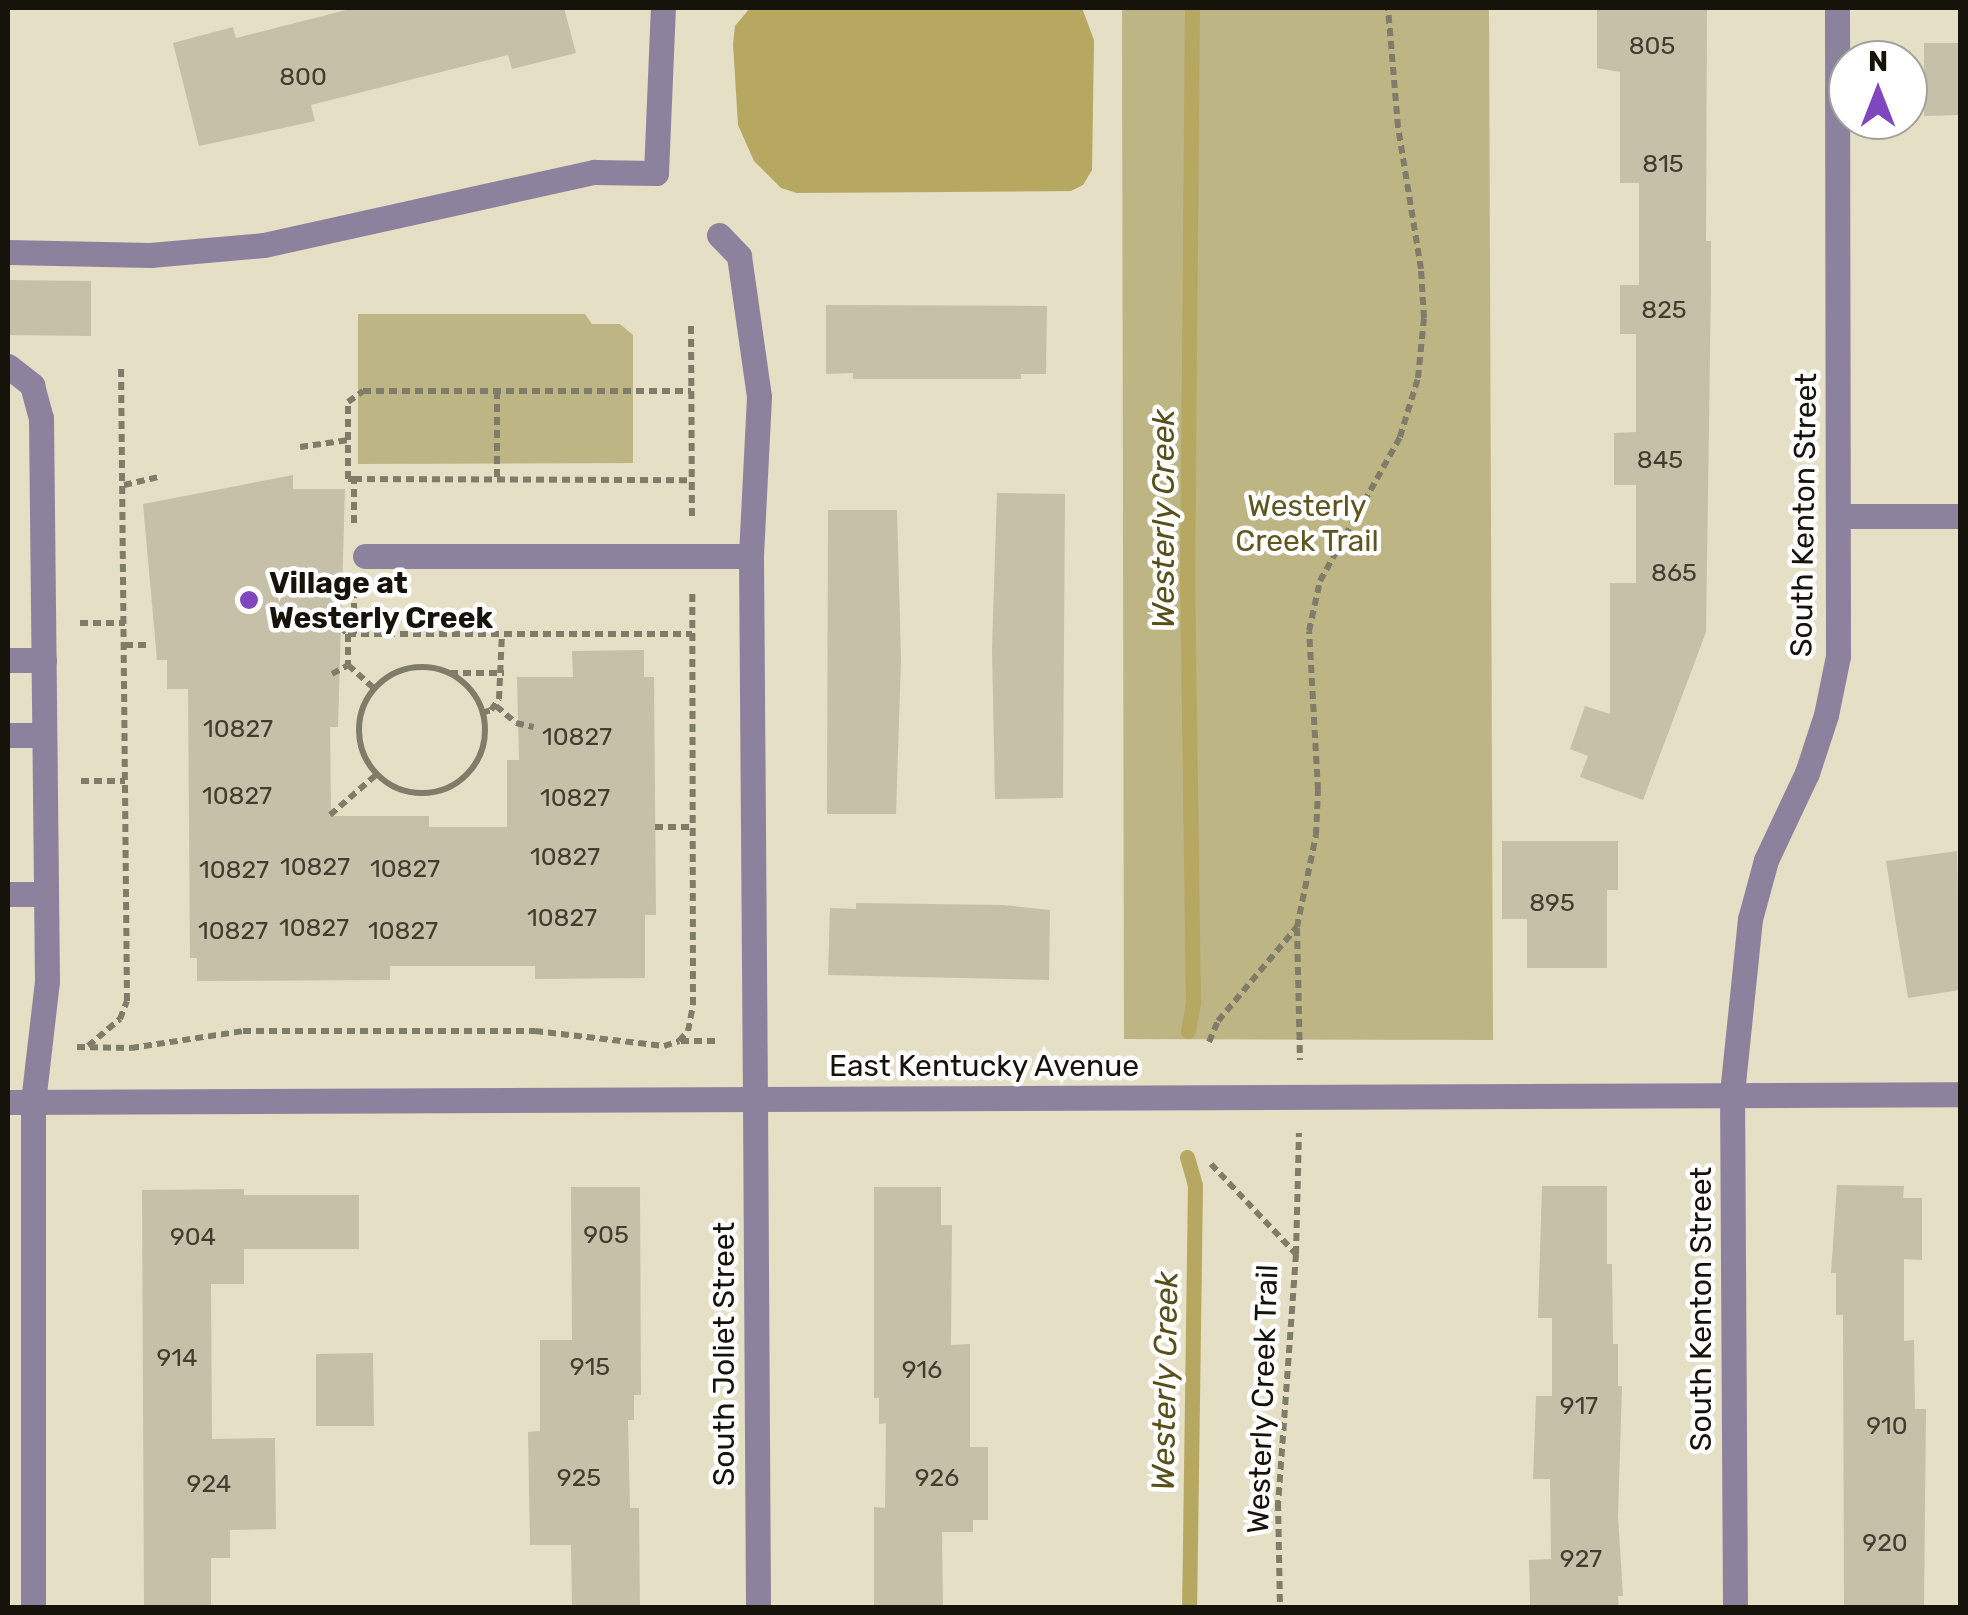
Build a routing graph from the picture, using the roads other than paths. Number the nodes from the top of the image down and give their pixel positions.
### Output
1 (663, 8) edge
2 (1837, 8) edge
3 (719, 234) dead end
4 (8, 252) edge
5 (8, 366) edge
6 (1839, 516) junction
7 (1960, 516) edge
8 (365, 556) dead end
9 (751, 556) junction
10 (8, 660) edge
11 (44, 660) junction
12 (8, 735) edge
13 (44, 735) junction
14 (8, 894) edge
15 (46, 894) junction
16 (1732, 1093) junction
17 (1960, 1094) edge
18 (755, 1100) junction
19 (20, 1102) edge
20 (32, 1608) edge
21 (758, 1608) edge
22 (1735, 1608) edge

1 - 4 street
2 - 6 street, South Kenton Street
3 - 9 street, South Joliet Street
5 - 11 street
6 - 7 street
6 - 16 street, South Kenton Street
8 - 9 street
9 - 18 street, South Joliet Street
10 - 11 street
11 - 13 street
12 - 13 street
13 - 15 street
14 - 15 street
15 - 19 street
16 - 17 street, East Kentucky Avenue
16 - 18 street, East Kentucky Avenue
16 - 22 street, South Kenton Street
18 - 19 street, East Kentucky Avenue
18 - 21 street, South Joliet Street
19 - 20 street

